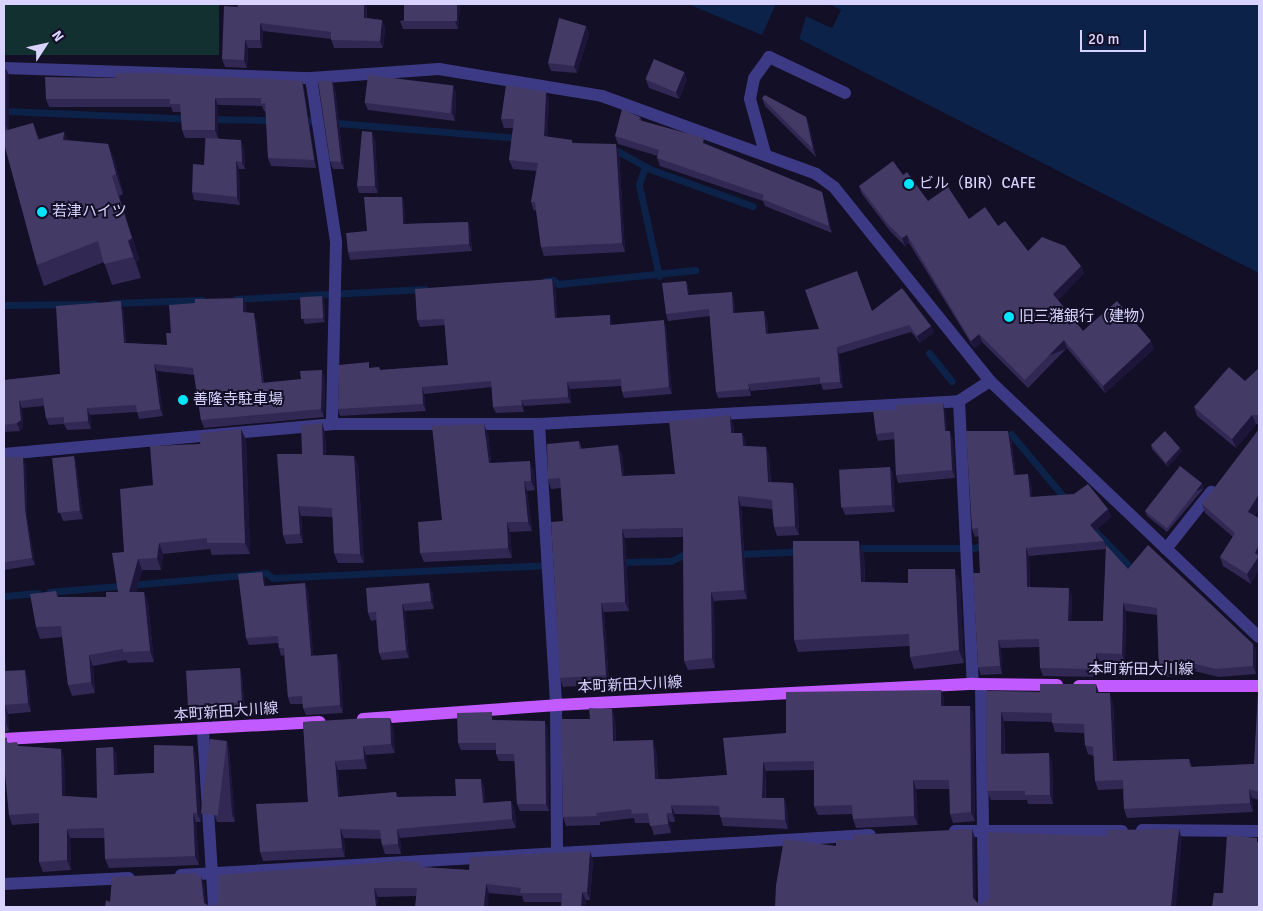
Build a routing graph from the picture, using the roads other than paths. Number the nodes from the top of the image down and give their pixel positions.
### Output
1 (4, 68) edge
2 (311, 78) junction
3 (845, 93) dead end
4 (765, 153) junction
5 (990, 381) junction
6 (959, 401) junction
7 (332, 424) junction
8 (539, 424) junction
9 (4, 454) edge
10 (1222, 478) edge
11 (1166, 549) junction
12 (1259, 637) edge
13 (977, 684) junction
14 (1259, 686) edge
15 (556, 705) junction
16 (350, 720) edge
17 (330, 722) edge
18 (203, 731) junction
19 (4, 740) edge
20 (984, 829) junction
21 (1259, 830) edge
22 (944, 831) edge
23 (885, 834) edge
24 (557, 852) junction
25 (209, 874) junction
26 (170, 876) edge
27 (141, 877) edge
28 (4, 884) edge
29 (214, 907) edge
30 (984, 907) edge

1 - 2 street
2 - 4 street
2 - 7 street
3 - 4 street
4 - 5 street
5 - 6 street
5 - 11 street
6 - 8 street
6 - 13 street
7 - 8 street
7 - 9 street
8 - 15 street
10 - 11 street
11 - 12 street
13 - 14 main road, 本町新田大川線
13 - 15 main road, 本町新田大川線
13 - 20 street
15 - 16 main road, 本町新田大川線
15 - 24 street
17 - 18 main road, 本町新田大川線
18 - 19 main road, 本町新田大川線
18 - 25 street
20 - 21 street
20 - 22 street
20 - 30 street
23 - 24 street
24 - 25 street
25 - 26 street
25 - 29 street
27 - 28 street

